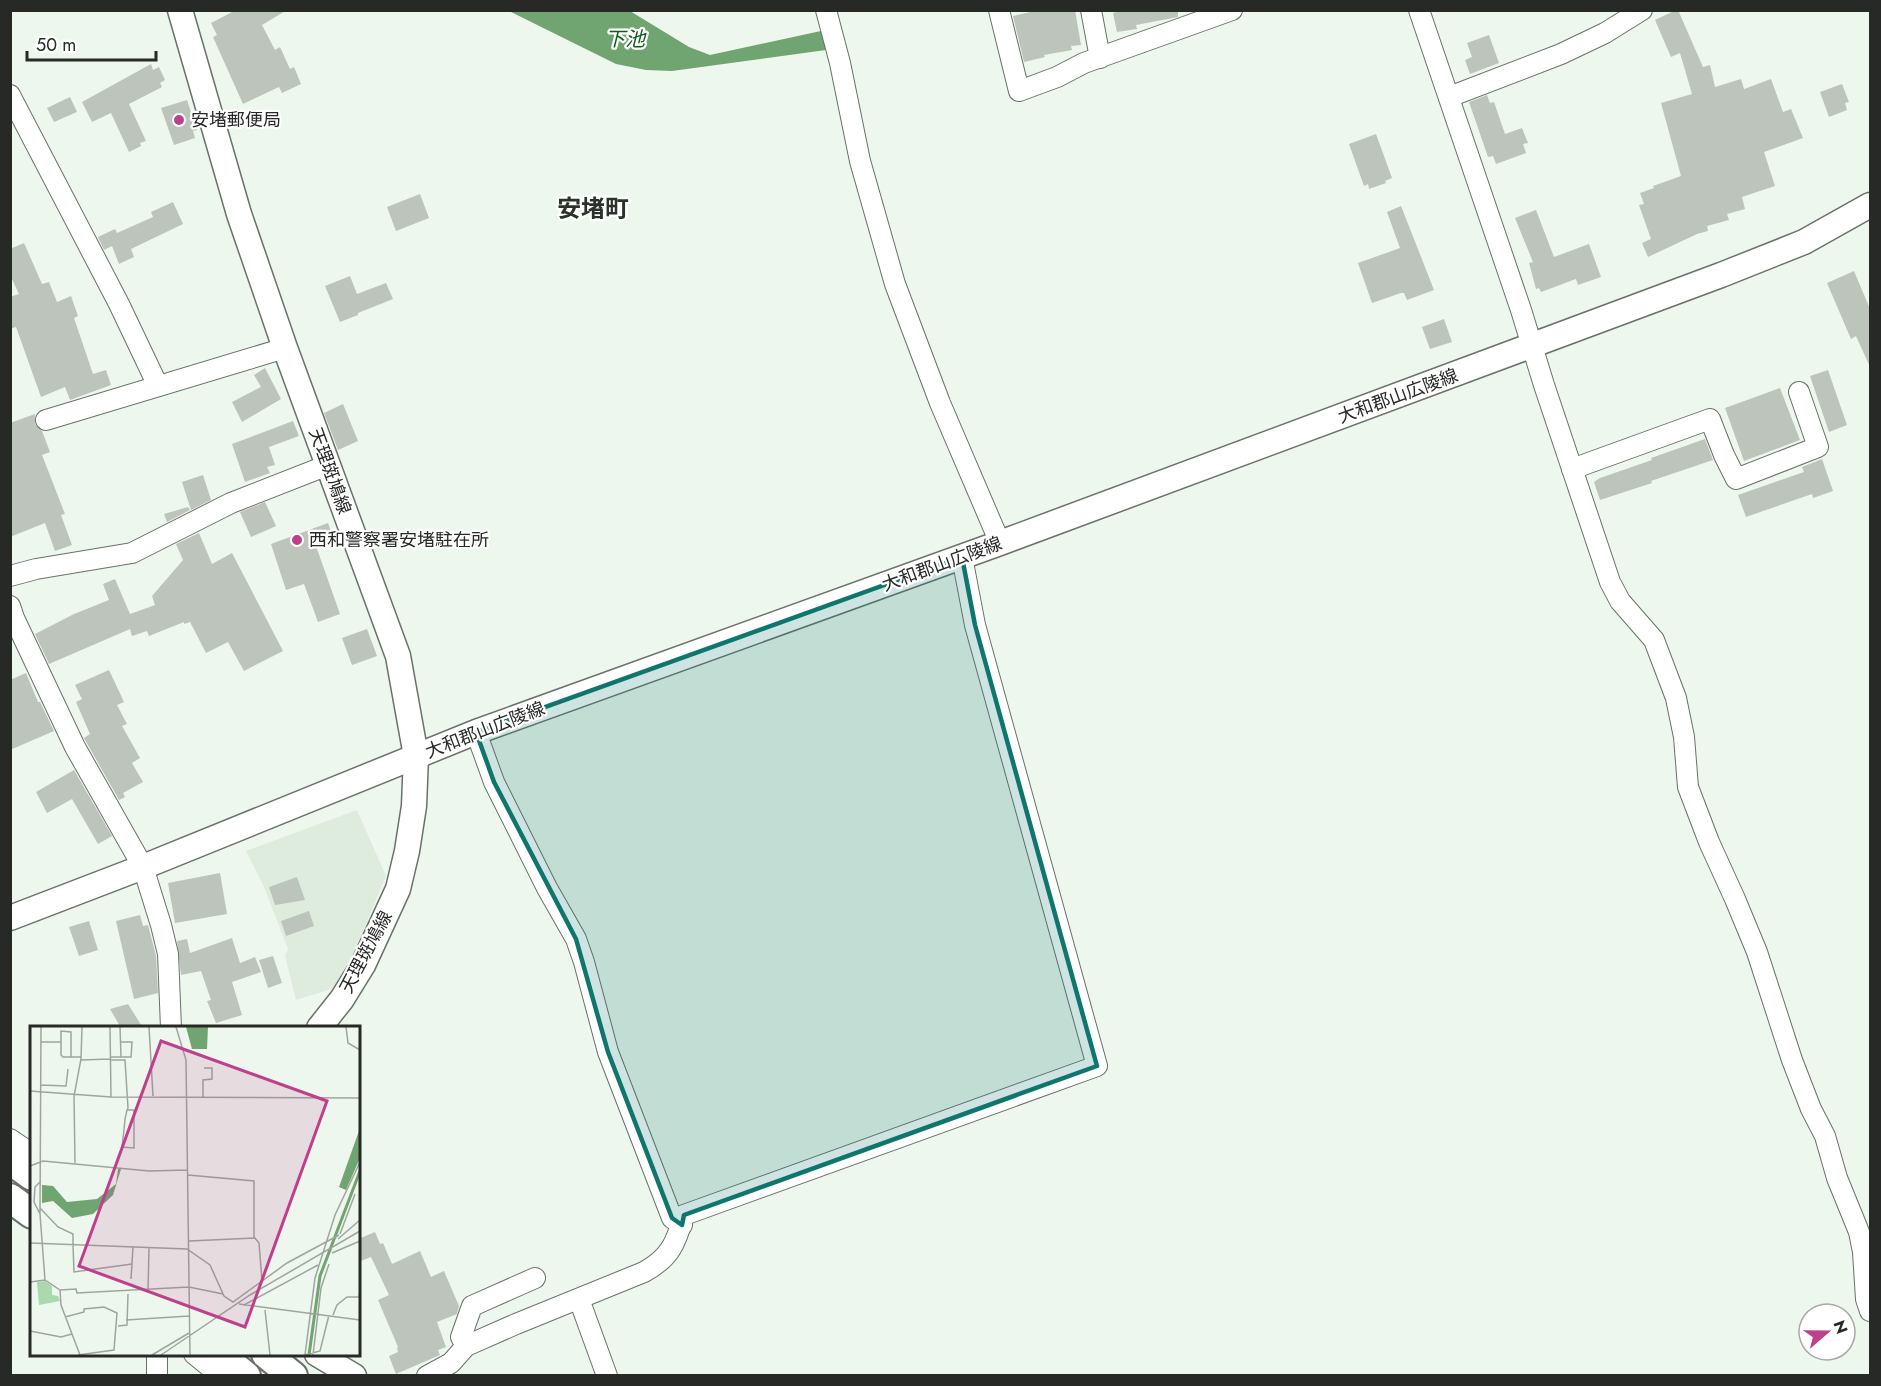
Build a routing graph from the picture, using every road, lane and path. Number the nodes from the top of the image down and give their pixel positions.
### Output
1 (180, 10) edge
2 (826, 10) edge
3 (999, 10) edge
4 (1091, 10) edge
5 (1232, 10) edge
6 (1419, 10) edge
7 (1642, 10) edge
8 (1100, 58) junction
9 (10, 95) edge
10 (1449, 97) junction
11 (1870, 205) edge
12 (1532, 346) junction
13 (285, 348) junction
14 (158, 386) junction
15 (1799, 392) dead end
16 (46, 420) dead end
17 (328, 465) junction
18 (1572, 469) junction
19 (1000, 543) junction
20 (962, 557) junction
21 (10, 576) edge
22 (10, 606) edge
23 (476, 732) junction
24 (416, 756) junction
25 (143, 867) junction
26 (10, 918) edge
27 (171, 1026) edge
28 (321, 1026) edge
29 (10, 1139) edge
30 (30, 1153) edge
31 (10, 1160) edge
32 (30, 1175) edge
33 (10, 1198) edge
34 (30, 1213) edge
35 (682, 1225) junction
36 (535, 1278) dead end
37 (579, 1299) junction
38 (1870, 1311) edge
39 (466, 1346) junction
40 (157, 1356) edge
41 (196, 1356) edge
42 (221, 1356) edge
43 (268, 1356) edge
44 (320, 1356) edge
45 (157, 1376) edge
46 (221, 1376) edge
47 (246, 1376) edge
48 (293, 1376) edge
49 (354, 1376) edge
50 (427, 1376) edge
51 (607, 1376) edge

1 - 13 main road, 天理斑鳩線
2 - 19 street
3 - 8 street
4 - 8 street
5 - 8 street
6 - 10 street
7 - 10 street
9 - 14 street
10 - 12 street
11 - 12 main road, 大和郡山広陵線
12 - 18 street
12 - 19 main road, 大和郡山広陵線
13 - 14 street
13 - 17 main road, 天理斑鳩線
14 - 16 street
15 - 18 street
17 - 21 street
17 - 24 main road, 天理斑鳩線
18 - 38 street
19 - 20 main road, 大和郡山広陵線
20 - 23 main road, 大和郡山広陵線
20 - 35 street
22 - 25 street
23 - 24 main road, 大和郡山広陵線
23 - 35 street
24 - 25 main road, 大和郡山広陵線
24 - 28 main road, 天理斑鳩線
25 - 26 main road, 大和郡山広陵線
25 - 27 street
29 - 30 street
31 - 32 highway
33 - 34 highway
35 - 37 street
36 - 39 street
37 - 39 street
37 - 51 street
39 - 50 street
40 - 45 street
41 - 46 street
42 - 47 highway
43 - 48 highway
44 - 49 main road

